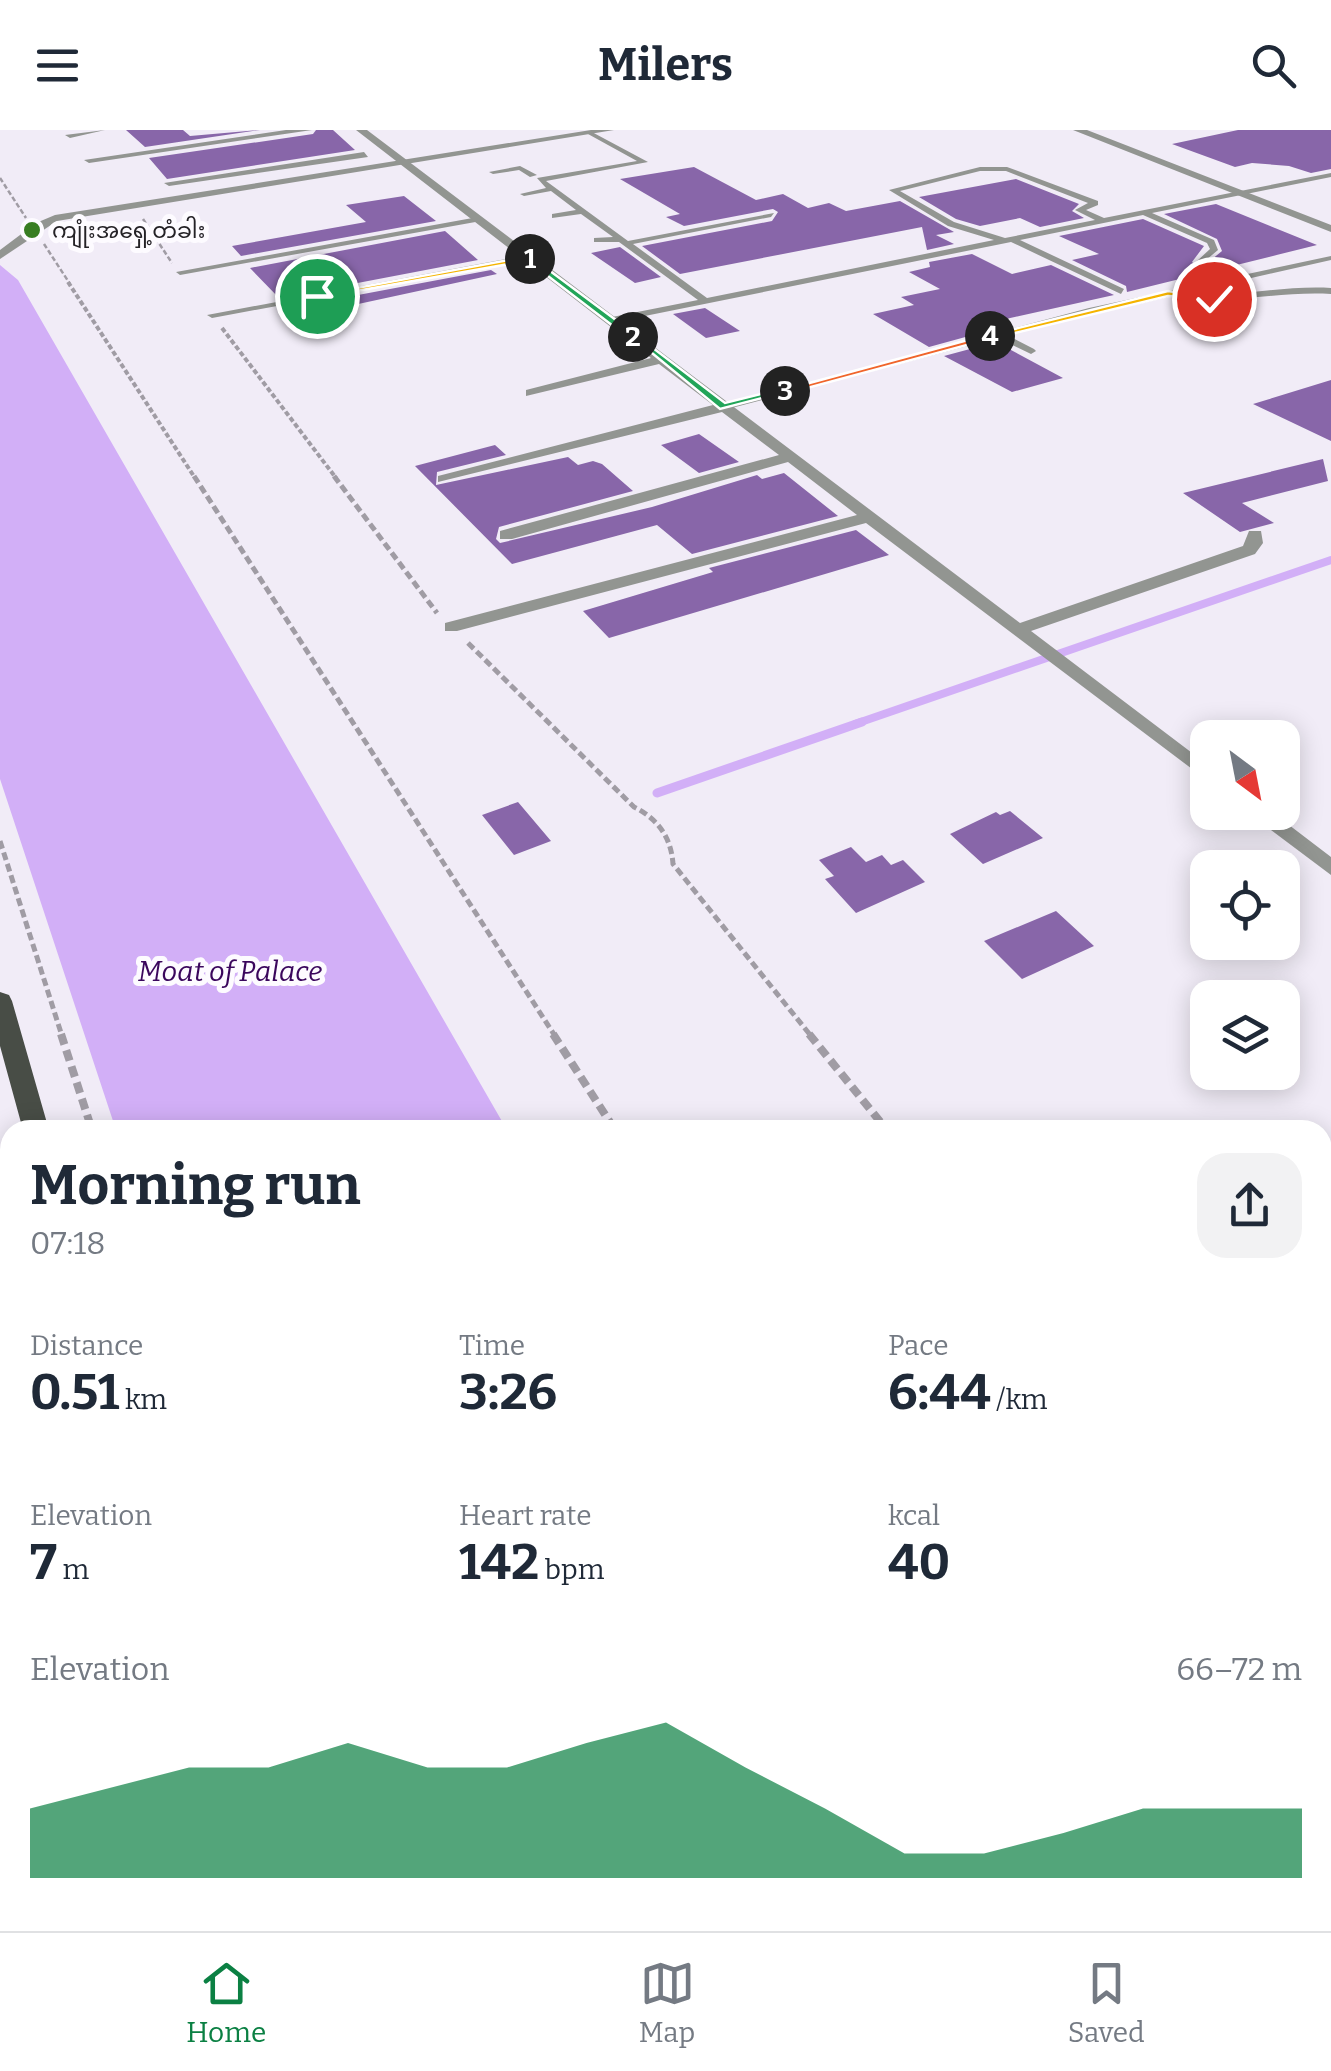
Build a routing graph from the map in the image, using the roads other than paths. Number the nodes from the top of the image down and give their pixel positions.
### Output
1 (100, 130) edge
2 (193, 130) edge
3 (307, 130) edge
4 (362, 130) edge
5 (609, 130) edge
6 (786, 130) edge
7 (1078, 130) edge
8 (590, 133) junction
9 (770, 133) dead end
10 (70, 135) dead end
11 (271, 135) junction
12 (206, 144) junction
13 (282, 144) dead end
14 (216, 154) dead end
15 (293, 154) dead end
16 (364, 155) dead end
17 (89, 160) dead end
18 (403, 162) junction
19 (227, 163) dead end
20 (304, 164) junction
21 (558, 170) dead end
22 (493, 172) dead end
23 (237, 173) junction
24 (1331, 174) edge
25 (536, 178) junction
26 (169, 183) dead end
27 (552, 190) junction
28 (1236, 192) junction
29 (524, 194) dead end
30 (583, 211) junction
31 (1142, 212) junction
32 (771, 215) dead end
33 (554, 216) dead end
34 (478, 219) junction
35 (1102, 220) junction
36 (1331, 229) edge
37 (597, 240) dead end
38 (1006, 240) junction
39 (626, 241) junction
40 (0, 255) edge
41 (527, 257) junction
42 (1331, 258) edge
43 (1200, 262) dead end
44 (180, 272) dead end
45 (1121, 291) dead end
46 (1331, 291) edge
47 (1168, 294) junction
48 (705, 301) junction
49 (212, 315) dead end
50 (610, 320) junction
51 (997, 334) junction
52 (1031, 351) dead end
53 (662, 360) junction
54 (531, 392) dead end
55 (724, 407) junction
56 (790, 457) junction
57 (444, 478) dead end
58 (868, 517) junction
59 (506, 535) dead end
60 (1255, 535) dead end
61 (451, 627) dead end
62 (1016, 630) junction
63 (1190, 761) edge
64 (1281, 830) edge
65 (1331, 868) edge
66 (0, 1000) edge
67 (8, 1061) edge
68 (32, 1120) edge

1 - 10 street
2 - 12 street
3 - 11 street
4 - 18 street
5 - 8 street
6 - 9 lane
7 - 28 street
8 - 18 street
8 - 25 lane
11 - 12 street
11 - 13 street
12 - 14 street
12 - 17 street
15 - 20 street
16 - 20 street
18 - 34 street
18 - 40 street
19 - 23 street
20 - 23 street
21 - 25 lane
22 - 25 lane
23 - 26 street
24 - 28 lane
25 - 27 lane
27 - 29 lane
27 - 30 lane
28 - 31 lane
28 - 36 street
30 - 33 lane
30 - 39 lane
31 - 35 lane
31 - 43 lane
32 - 39 lane
34 - 41 street
34 - 44 lane
35 - 38 lane
35 - 38 lane
37 - 39 lane
38 - 45 lane
38 - 48 lane
39 - 48 lane
41 - 49 lane
41 - 50 street
42 - 47 lane
46 - 47 lane
47 - 51 lane
48 - 50 lane
50 - 53 street
51 - 52 lane
51 - 55 lane
53 - 54 street
53 - 55 street
55 - 56 street
55 - 57 street
56 - 58 street
56 - 59 street
58 - 61 street
58 - 62 street
60 - 62 street
62 - 63 street
64 - 65 street
66 - 67 main road
67 - 68 main road

